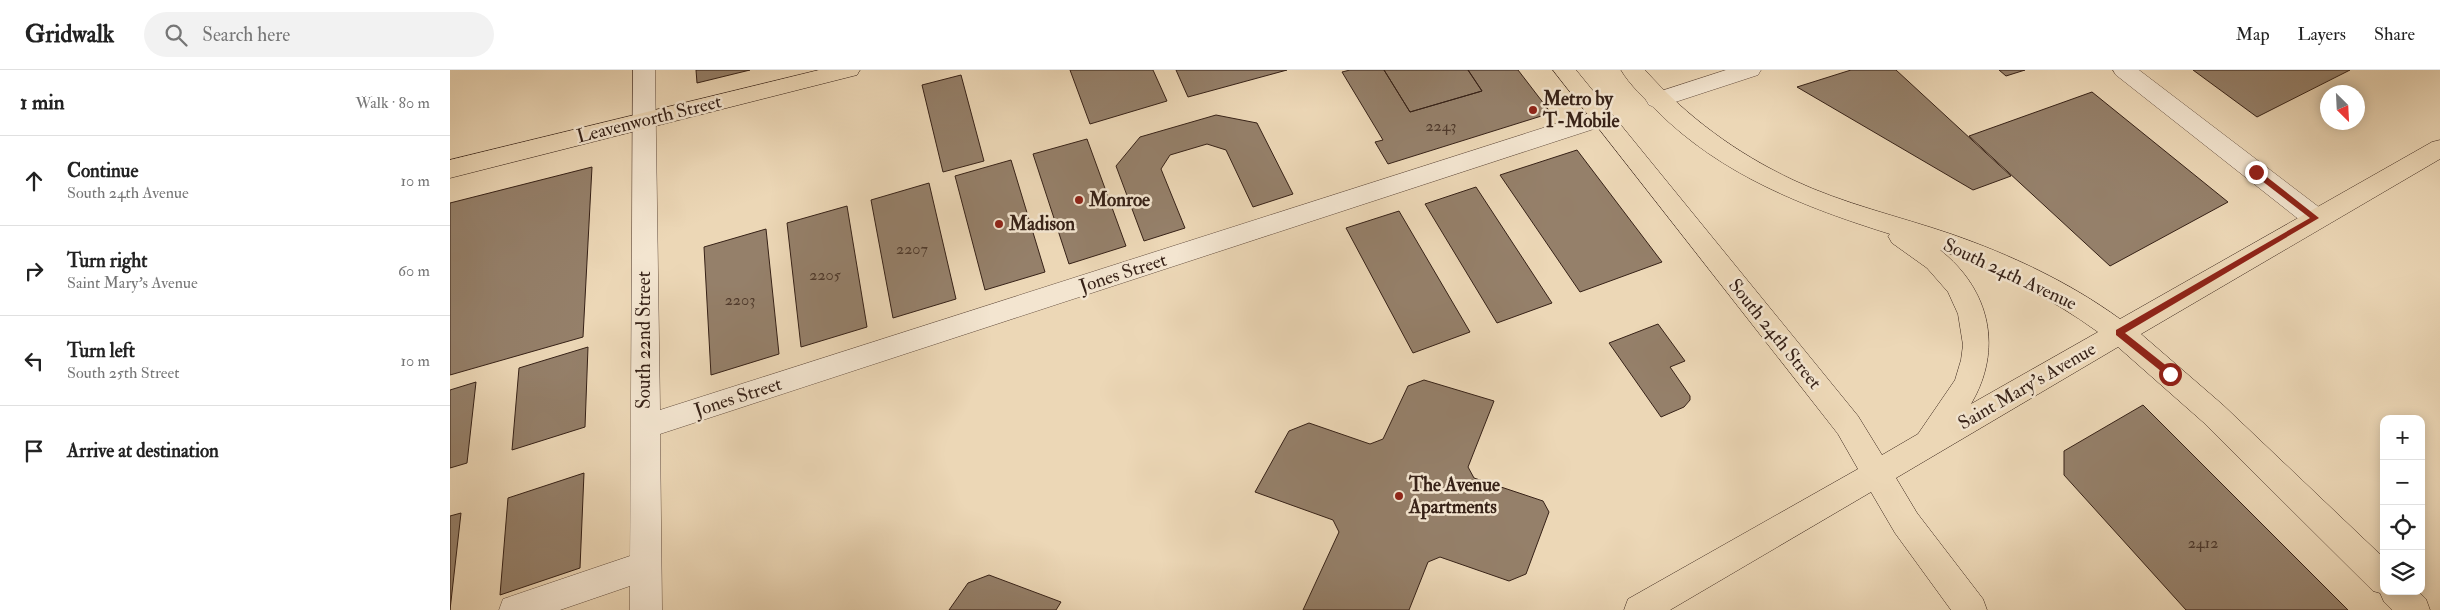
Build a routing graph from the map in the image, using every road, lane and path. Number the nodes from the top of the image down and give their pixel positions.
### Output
1 (644, 70) edge
2 (849, 70) edge
3 (1564, 70) edge
4 (1632, 70) edge
5 (1750, 70) edge
6 (2124, 70) edge
7 (1657, 100) junction
8 (1602, 118) junction
9 (643, 121) junction
10 (2440, 148) edge
11 (450, 169) edge
12 (2315, 218) junction
13 (1874, 220) junction
14 (2118, 333) junction
15 (645, 427) junction
16 (1926, 443) junction
17 (1876, 474) junction
18 (645, 566) junction
19 (2380, 576) edge
20 (2399, 595) edge
21 (515, 610) edge
22 (646, 610) edge
23 (1640, 610) edge
24 (1971, 610) edge
25 (2414, 610) edge

1 - 9 street, South 22nd Street
2 - 9 main road, Leavenworth Street
3 - 8 main road, South 24th Street
4 - 7 main road
5 - 7 street
6 - 12 street
7 - 13 main road, South 24th Avenue
8 - 15 street, Jones Street
8 - 17 main road, South 24th Street
9 - 11 main road, Leavenworth Street
9 - 15 street, South 22nd Street
10 - 12 main road, Saint Mary's Avenue
12 - 14 main road, Saint Mary's Avenue
13 - 14 main road, South 24th Avenue
13 - 16 main road
14 - 16 main road, Saint Mary's Avenue
14 - 19 main road, South 24th Avenue
15 - 18 street, South 22nd Street
16 - 17 main road, Saint Mary's Avenue
17 - 23 main road, Saint Mary's Avenue
17 - 24 main road, South 24th Street
18 - 21 street
18 - 22 street, South 22nd Street
20 - 25 main road

